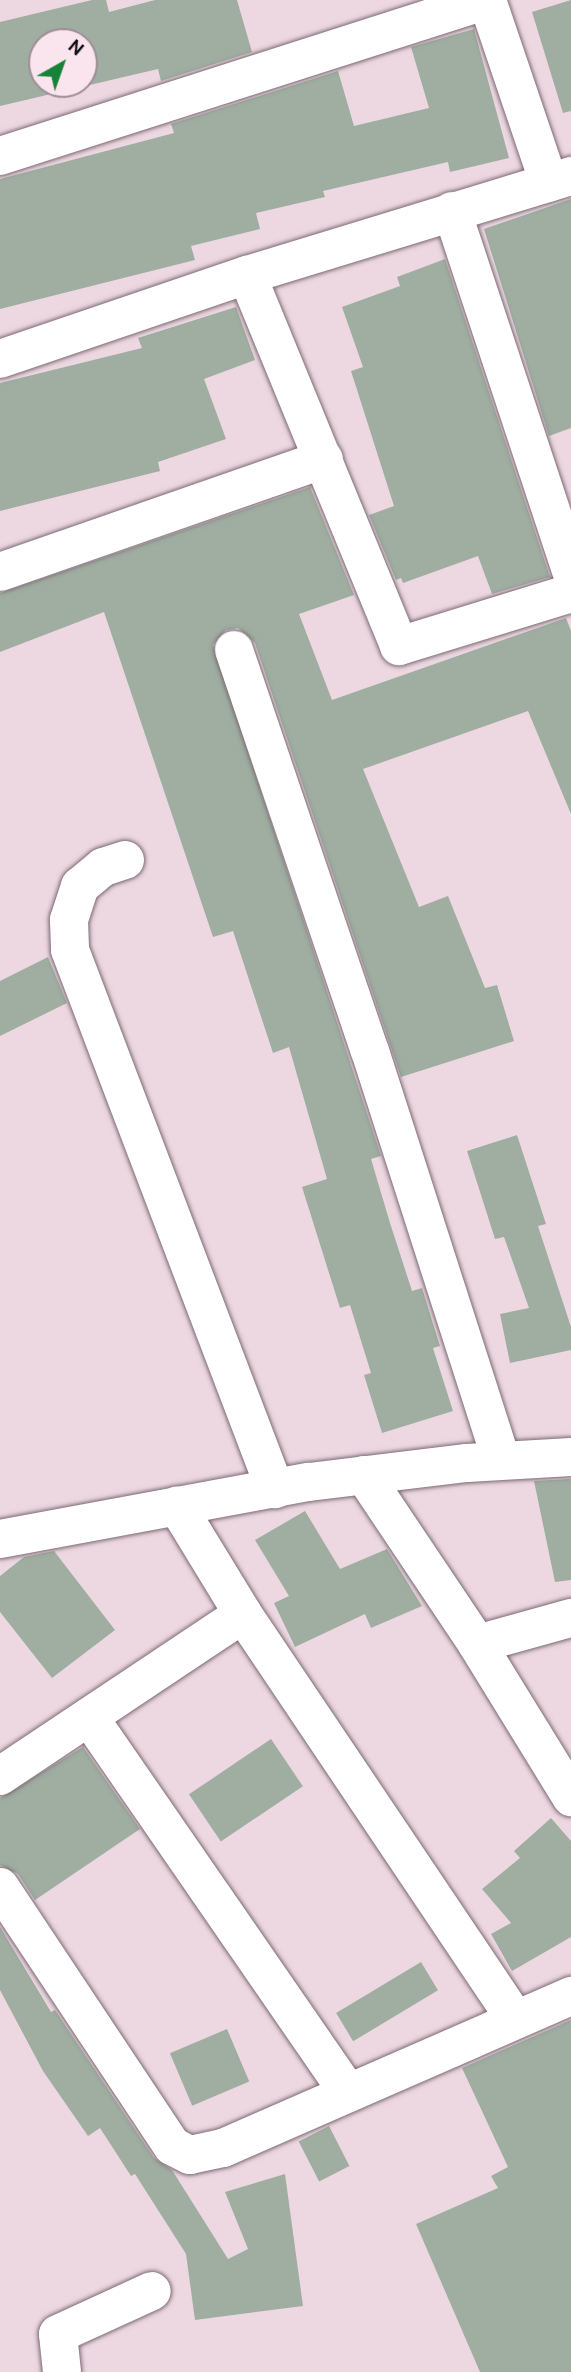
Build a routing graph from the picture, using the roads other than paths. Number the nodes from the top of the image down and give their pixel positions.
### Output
1 (487, 0) edge
2 (0, 156) edge
3 (560, 179) edge
4 (452, 211) junction
5 (247, 275) junction
6 (0, 359) edge
7 (324, 458) junction
8 (571, 571) edge
9 (0, 572) edge
10 (571, 593) edge
11 (234, 650) dead end
12 (125, 860) dead end
13 (571, 1457) edge
14 (501, 1460) junction
15 (364, 1475) junction
16 (275, 1489) junction
17 (177, 1506) junction
18 (0, 1539) edge
19 (243, 1614) junction
20 (571, 1618) edge
21 (477, 1644) junction
22 (89, 1717) junction
23 (0, 1776) edge
24 (571, 1797) edge
25 (0, 1887) edge
26 (571, 1996) edge
27 (515, 2019) junction
28 (348, 2092) junction
29 (152, 2291) dead end
30 (62, 2372) edge

1 - 2 street
1 - 3 street
3 - 4 street
4 - 5 street
4 - 8 street
5 - 6 street
5 - 7 street
7 - 9 street
7 - 10 street
11 - 14 street
12 - 16 street
13 - 14 street
14 - 15 street
15 - 16 street
15 - 21 street
16 - 17 street
17 - 18 street
17 - 19 street
19 - 22 street
19 - 27 street
20 - 21 street
21 - 24 street
22 - 23 street
22 - 28 street
25 - 28 street
26 - 27 street
27 - 28 street
29 - 30 street

